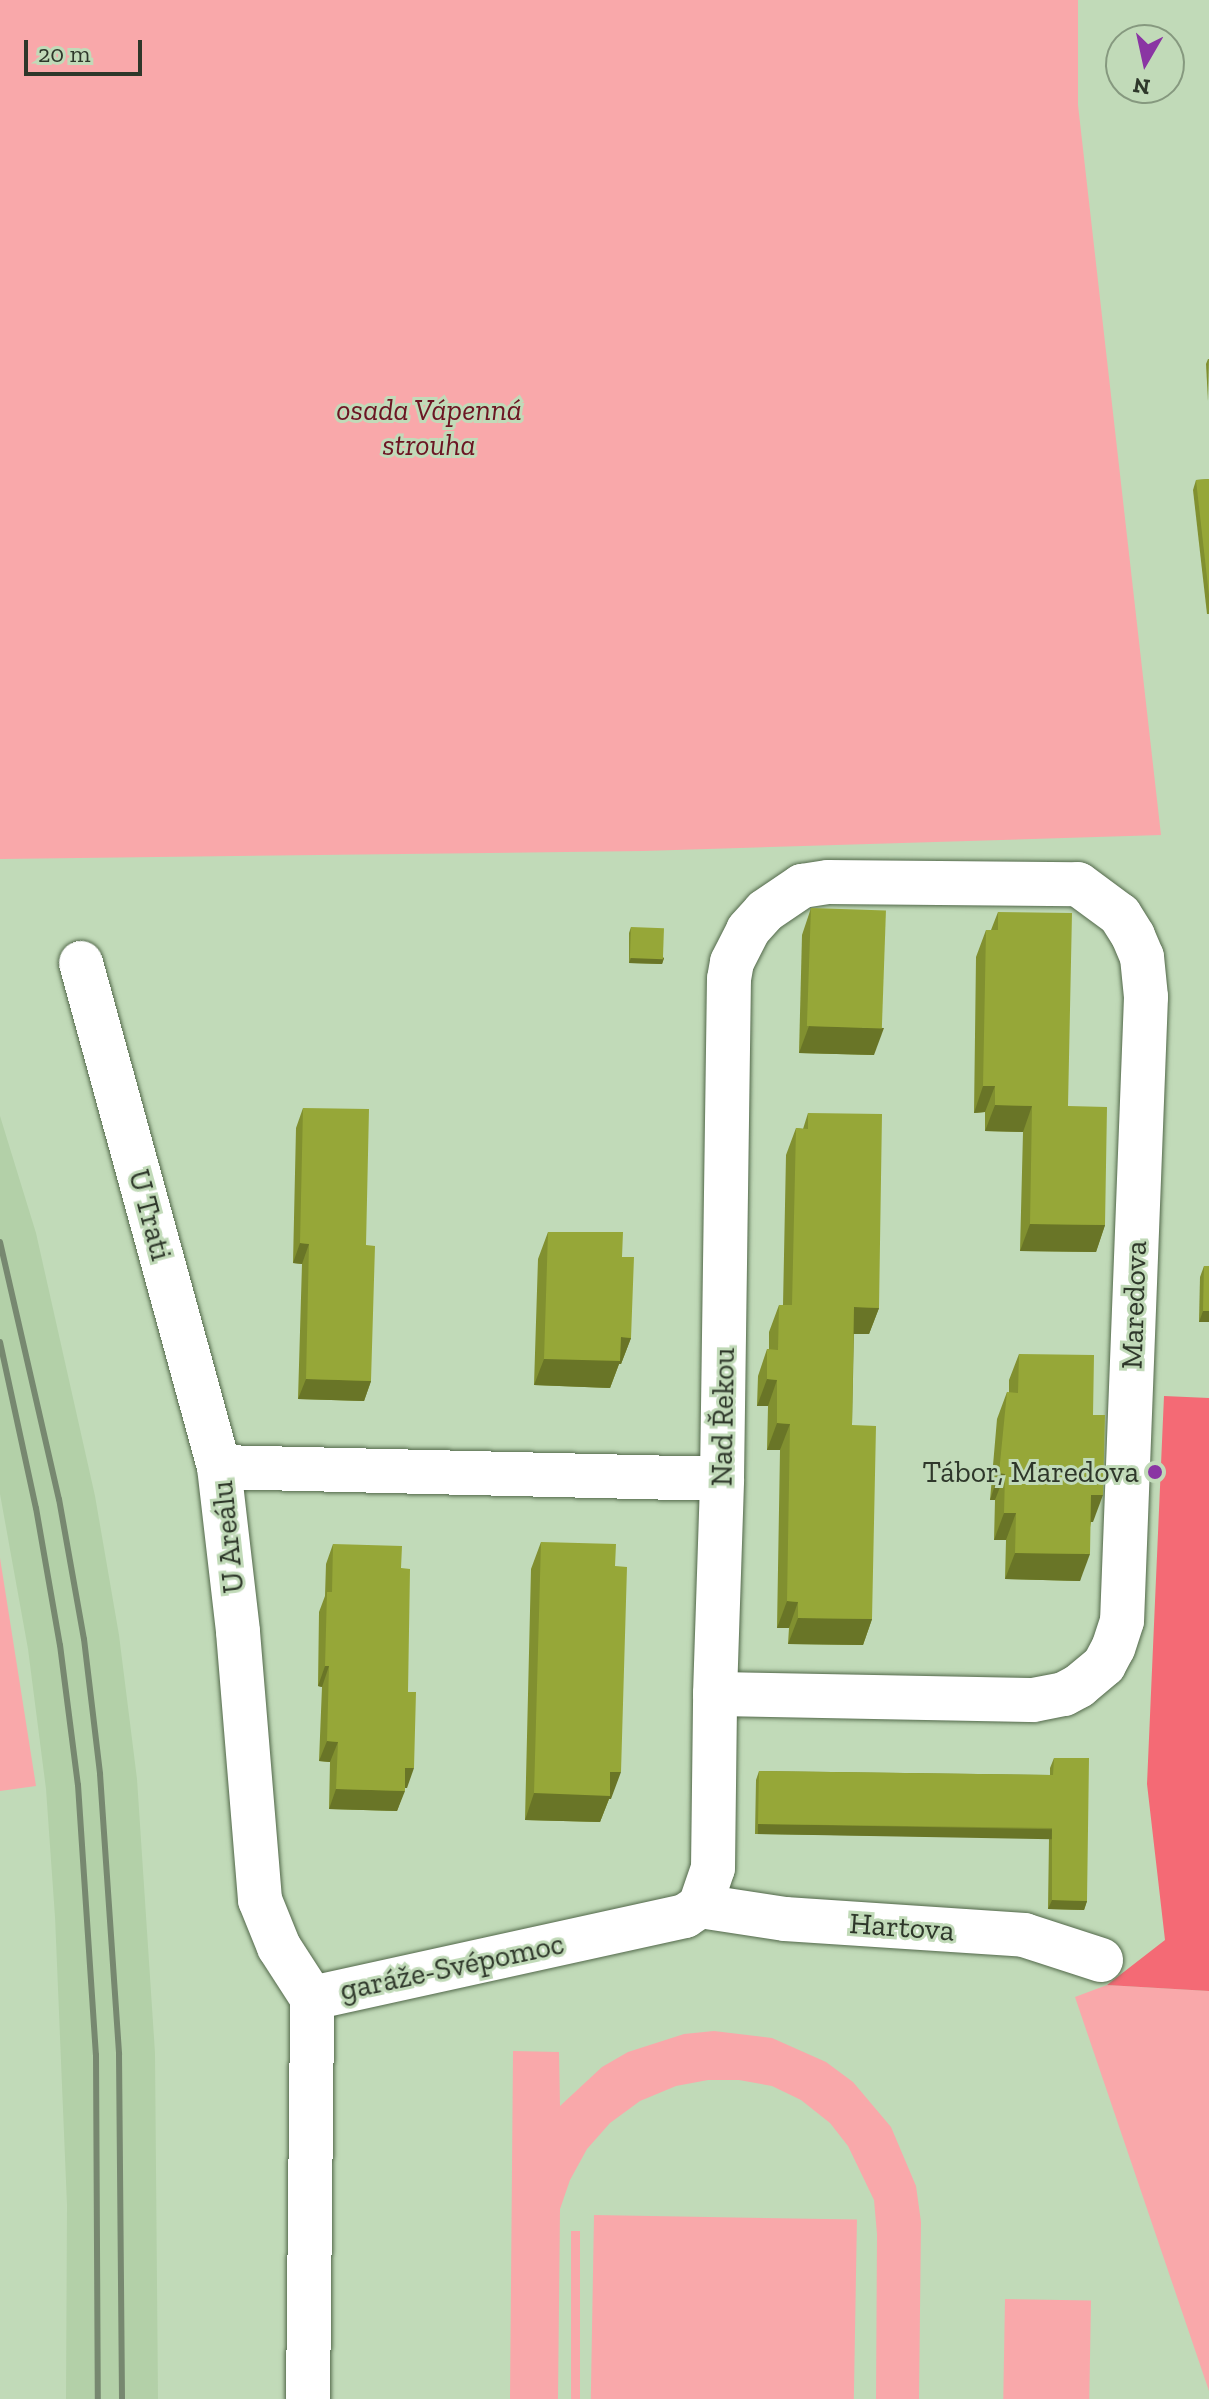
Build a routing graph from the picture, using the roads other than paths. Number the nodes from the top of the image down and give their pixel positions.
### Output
1 (1120, 915) joint
2 (81, 963) dead end
3 (219, 1467) junction
4 (722, 1479) junction
5 (715, 1694) junction
6 (700, 1906) junction
7 (1101, 1960) dead end
8 (312, 1998) junction
9 (308, 2399) edge

1 - 4 street, Nad Řekou
1 - 5 street, Maredova
2 - 3 street, U Trati
3 - 4 street, U Areálu
3 - 8 street, U Areálu
4 - 5 street, Nad Řekou
5 - 6 street, Nad Řekou
6 - 7 street, Hartova
6 - 8 street, garáže-Svépomoc
8 - 9 street, garáže-Svépomoc

